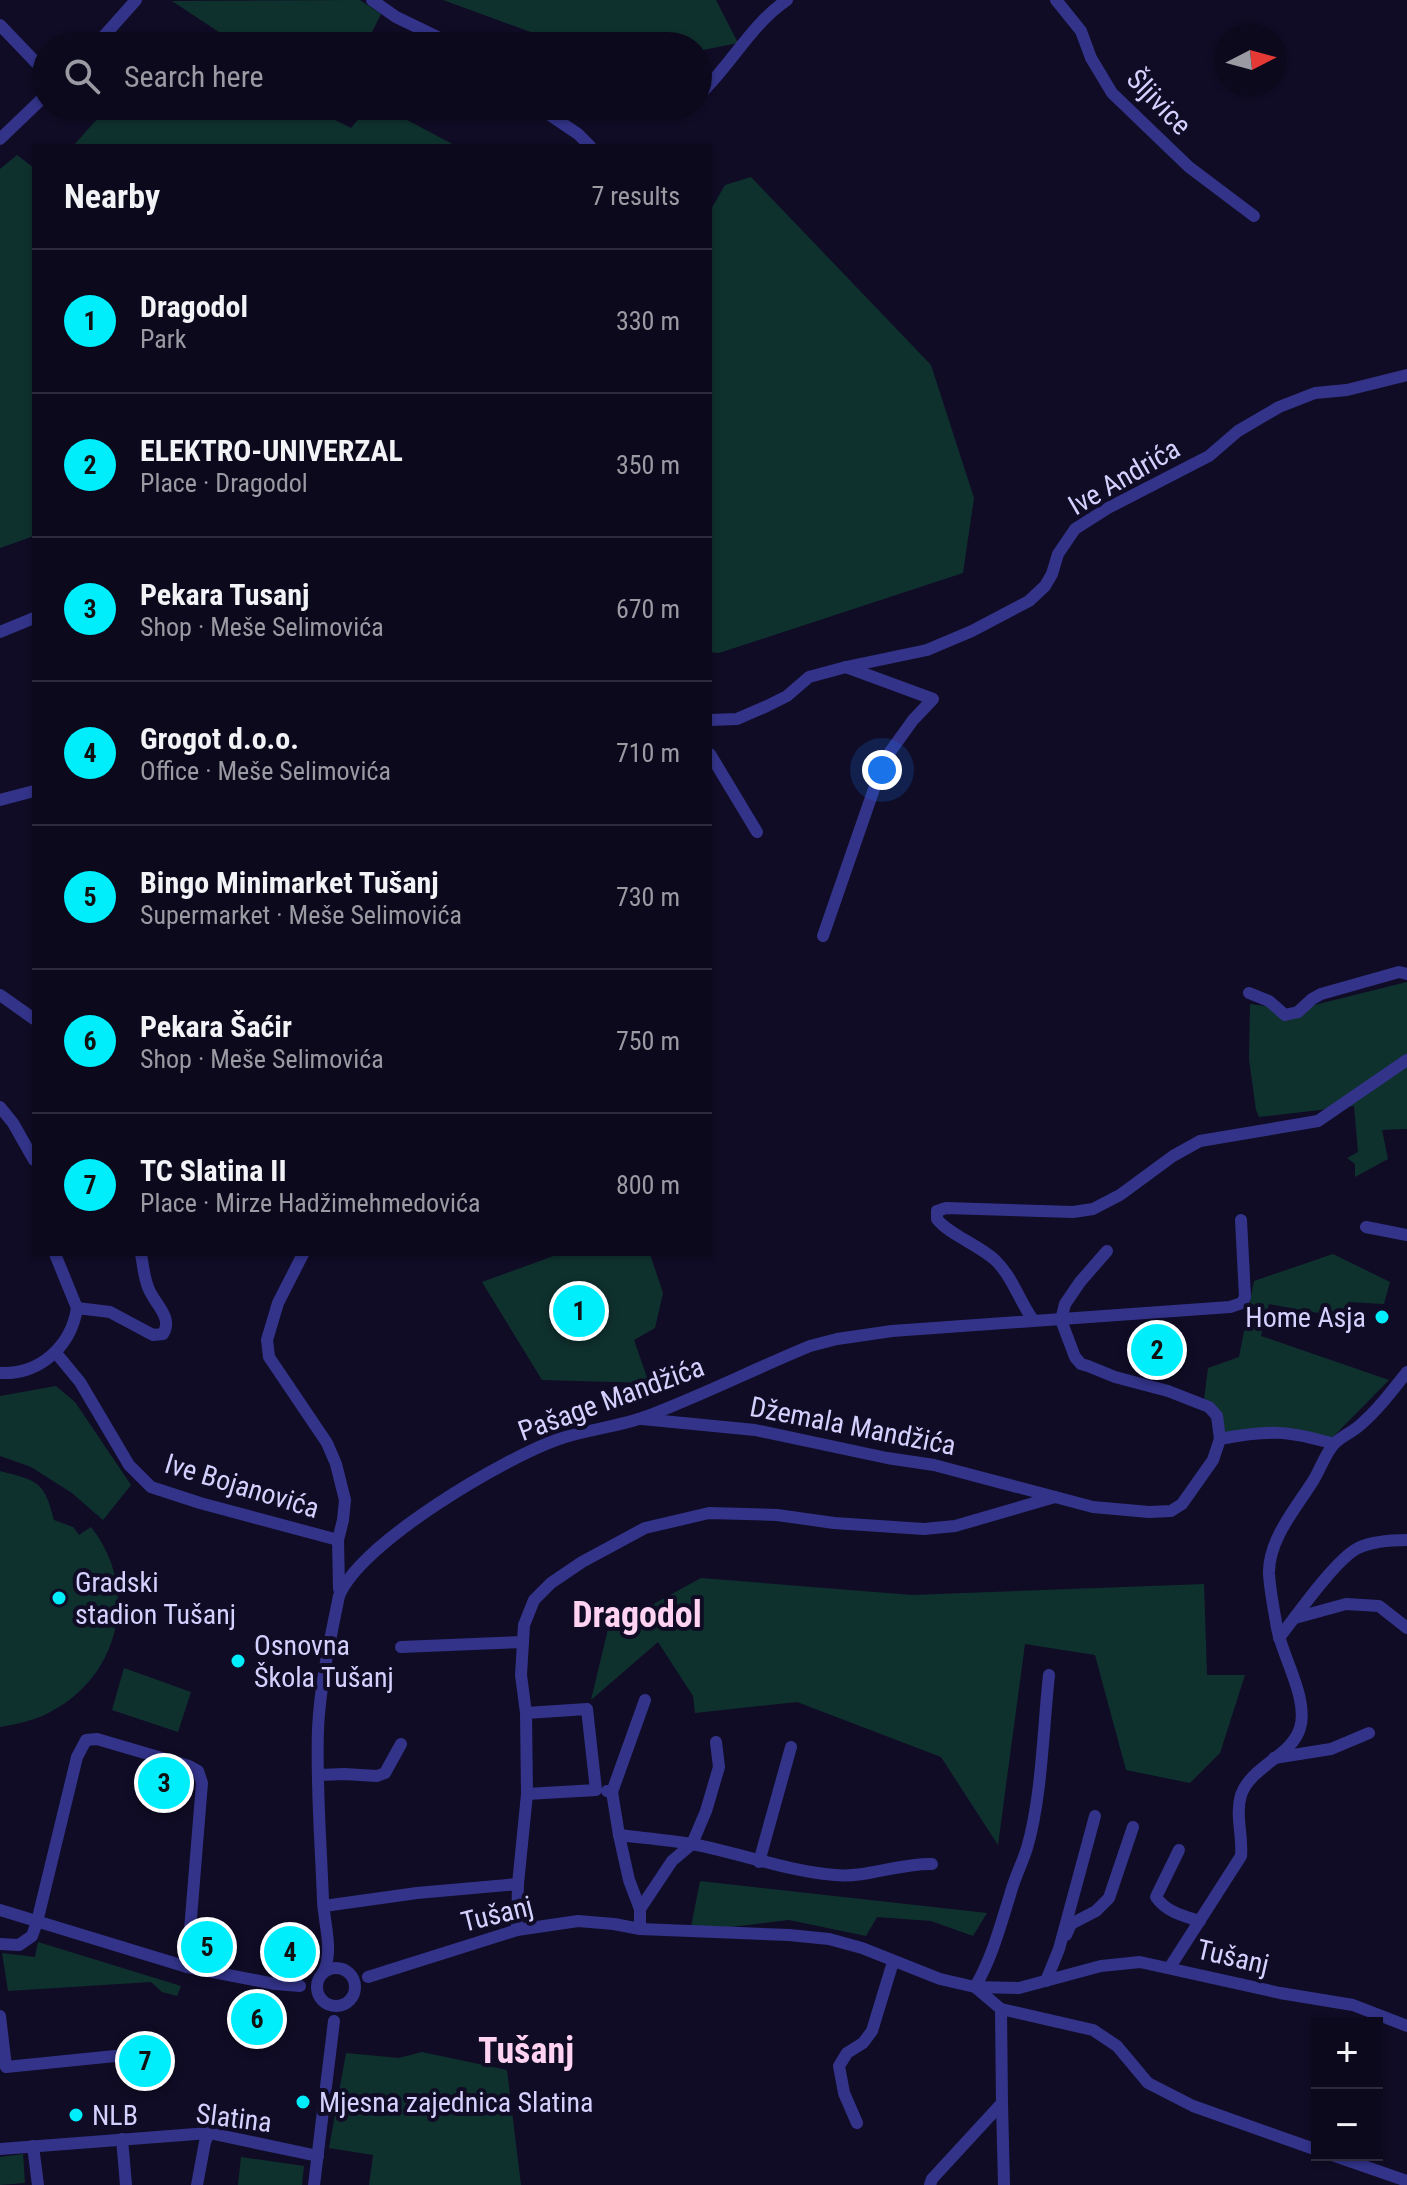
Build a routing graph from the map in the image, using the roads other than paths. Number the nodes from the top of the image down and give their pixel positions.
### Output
1 (136, 0) edge
2 (372, 0) edge
3 (787, 0) edge
4 (1056, 0) edge
5 (0, 25) edge
6 (107, 32) edge
7 (427, 32) edge
8 (32, 58) edge
9 (712, 82) edge
10 (32, 108) edge
11 (557, 120) edge
12 (0, 139) edge
13 (588, 144) edge
14 (1254, 216) dead end
15 (1407, 375) edge
16 (32, 619) edge
17 (0, 632) edge
18 (846, 667) junction
19 (712, 720) edge
20 (712, 757) edge
21 (32, 792) edge
22 (0, 800) edge
23 (757, 832) dead end
24 (823, 936) dead end
25 (1407, 974) edge
26 (1249, 993) dead end
27 (0, 995) edge
28 (32, 1018) edge
29 (1407, 1060) edge
30 (0, 1107) edge
31 (32, 1156) edge
32 (1241, 1220) dead end
33 (1366, 1227) dead end
34 (1407, 1235) edge
35 (1107, 1251) dead end
36 (56, 1256) edge
37 (141, 1256) edge
38 (302, 1256) edge
39 (77, 1308) junction
40 (1033, 1320) junction
41 (1061, 1320) junction
42 (56, 1353) junction
43 (1407, 1372) edge
44 (0, 1373) edge
45 (638, 1419) junction
46 (1220, 1439) junction
47 (1334, 1444) junction
48 (1055, 1497) junction
49 (338, 1540) junction
50 (1407, 1540) edge
51 (339, 1596) junction
52 (1295, 1618) junction
53 (1407, 1628) edge
54 (1279, 1638) junction
55 (523, 1642) junction
56 (401, 1647) dead end
57 (1049, 1675) dead end
58 (645, 1700) dead end
59 (526, 1713) junction
60 (1369, 1733) dead end
61 (716, 1742) dead end
62 (401, 1744) dead end
63 (791, 1747) dead end
64 (1274, 1758) junction
65 (318, 1775) junction
66 (596, 1790) junction
67 (612, 1792) junction
68 (527, 1794) junction
69 (1095, 1816) dead end
70 (1133, 1827) dead end
71 (619, 1835) junction
72 (692, 1844) junction
73 (1179, 1850) dead end
74 (759, 1862) junction
75 (932, 1864) dead end
76 (518, 1884) junction
77 (324, 1906) junction
78 (640, 1909) junction
79 (0, 1910) edge
80 (1200, 1921) junction
81 (37, 1922) junction
82 (640, 1929) junction
83 (517, 1930) junction
84 (0, 1944) edge
85 (1059, 1949) junction
86 (893, 1962) junction
87 (187, 1967) junction
88 (1170, 1967) junction
89 (350, 1974) junction
90 (321, 1975) junction
91 (368, 1977) junction
92 (1046, 1981) junction
93 (300, 1986) junction
94 (975, 1987) junction
95 (355, 1991) junction
96 (323, 1999) junction
97 (344, 2004) junction
98 (1001, 2009) junction
99 (0, 2016) edge
100 (334, 2021) junction
101 (1407, 2026) edge
102 (145, 2053) dead end
103 (1002, 2103) junction
104 (857, 2123) dead end
105 (209, 2133) junction
106 (122, 2139) junction
107 (33, 2146) junction
108 (1311, 2148) edge
109 (0, 2149) edge
110 (318, 2156) junction
111 (1349, 2161) edge
112 (1407, 2181) edge
113 (38, 2185) edge
114 (126, 2185) edge
115 (197, 2185) edge
116 (314, 2185) edge
117 (930, 2185) edge
118 (1004, 2185) edge

1 - 6 street
2 - 7 street
3 - 9 street
4 - 14 street, Šljivice
5 - 8 street
10 - 12 street
11 - 13 street
15 - 18 street, Ive Andrića
16 - 17 street
18 - 19 street, Ive Andrića
18 - 24 street
20 - 23 street
21 - 22 street
25 - 26 street
27 - 28 street
29 - 40 street
30 - 31 street
32 - 41 street
33 - 34 street
35 - 41 street
36 - 39 street
37 - 39 street
38 - 49 street
39 - 42 street
40 - 41 street, Pašage Mandžića
40 - 45 street, Pašage Mandžića
41 - 46 street
42 - 44 street
42 - 49 street, Ive Bojanovića
43 - 47 street
45 - 48 street, Džemala Mandžića
45 - 51 street, Pašage Mandžića
46 - 47 street
46 - 48 street
47 - 54 street
48 - 55 street
49 - 51 street
50 - 52 street
51 - 65 street, Pašage Mandžića
52 - 53 street
52 - 54 street
54 - 64 street
55 - 56 street
55 - 59 street
57 - 94 street
58 - 67 street
59 - 66 street
59 - 68 street
60 - 64 street
61 - 72 street
62 - 65 street
63 - 74 street
64 - 80 street
65 - 77 street, Pašage Mandžića
66 - 67 street
66 - 68 street
67 - 71 street
68 - 76 street
69 - 85 street
70 - 85 street
71 - 72 street
71 - 78 street
72 - 74 street
72 - 78 street
73 - 80 street
74 - 75 street
76 - 77 street
76 - 83 street
77 - 90 street, Pašage Mandžića
78 - 82 street
79 - 81 street
80 - 88 street
81 - 84 street
81 - 87 street
81 - 87 street
82 - 83 street, Tušanj
82 - 86 street, Tušanj
83 - 91 street, Tušanj
85 - 92 street
86 - 94 street, Tušanj
86 - 104 street
87 - 93 street
88 - 92 street, Tušanj
88 - 101 street, Tušanj
89 - 90 street
89 - 91 street
89 - 95 street
90 - 93 street
90 - 96 street
91 - 95 street
92 - 94 street, Tušanj
93 - 96 street
94 - 98 street
95 - 97 street
96 - 97 street
96 - 100 street
97 - 100 street
98 - 103 street
98 - 108 street
99 - 102 street
100 - 110 street
103 - 117 street
103 - 118 street
105 - 106 street, Slatina
105 - 110 street, Slatina
105 - 115 street
106 - 107 street, Slatina
106 - 114 street
107 - 109 street, Slatina
107 - 113 street
110 - 116 street
111 - 112 street

